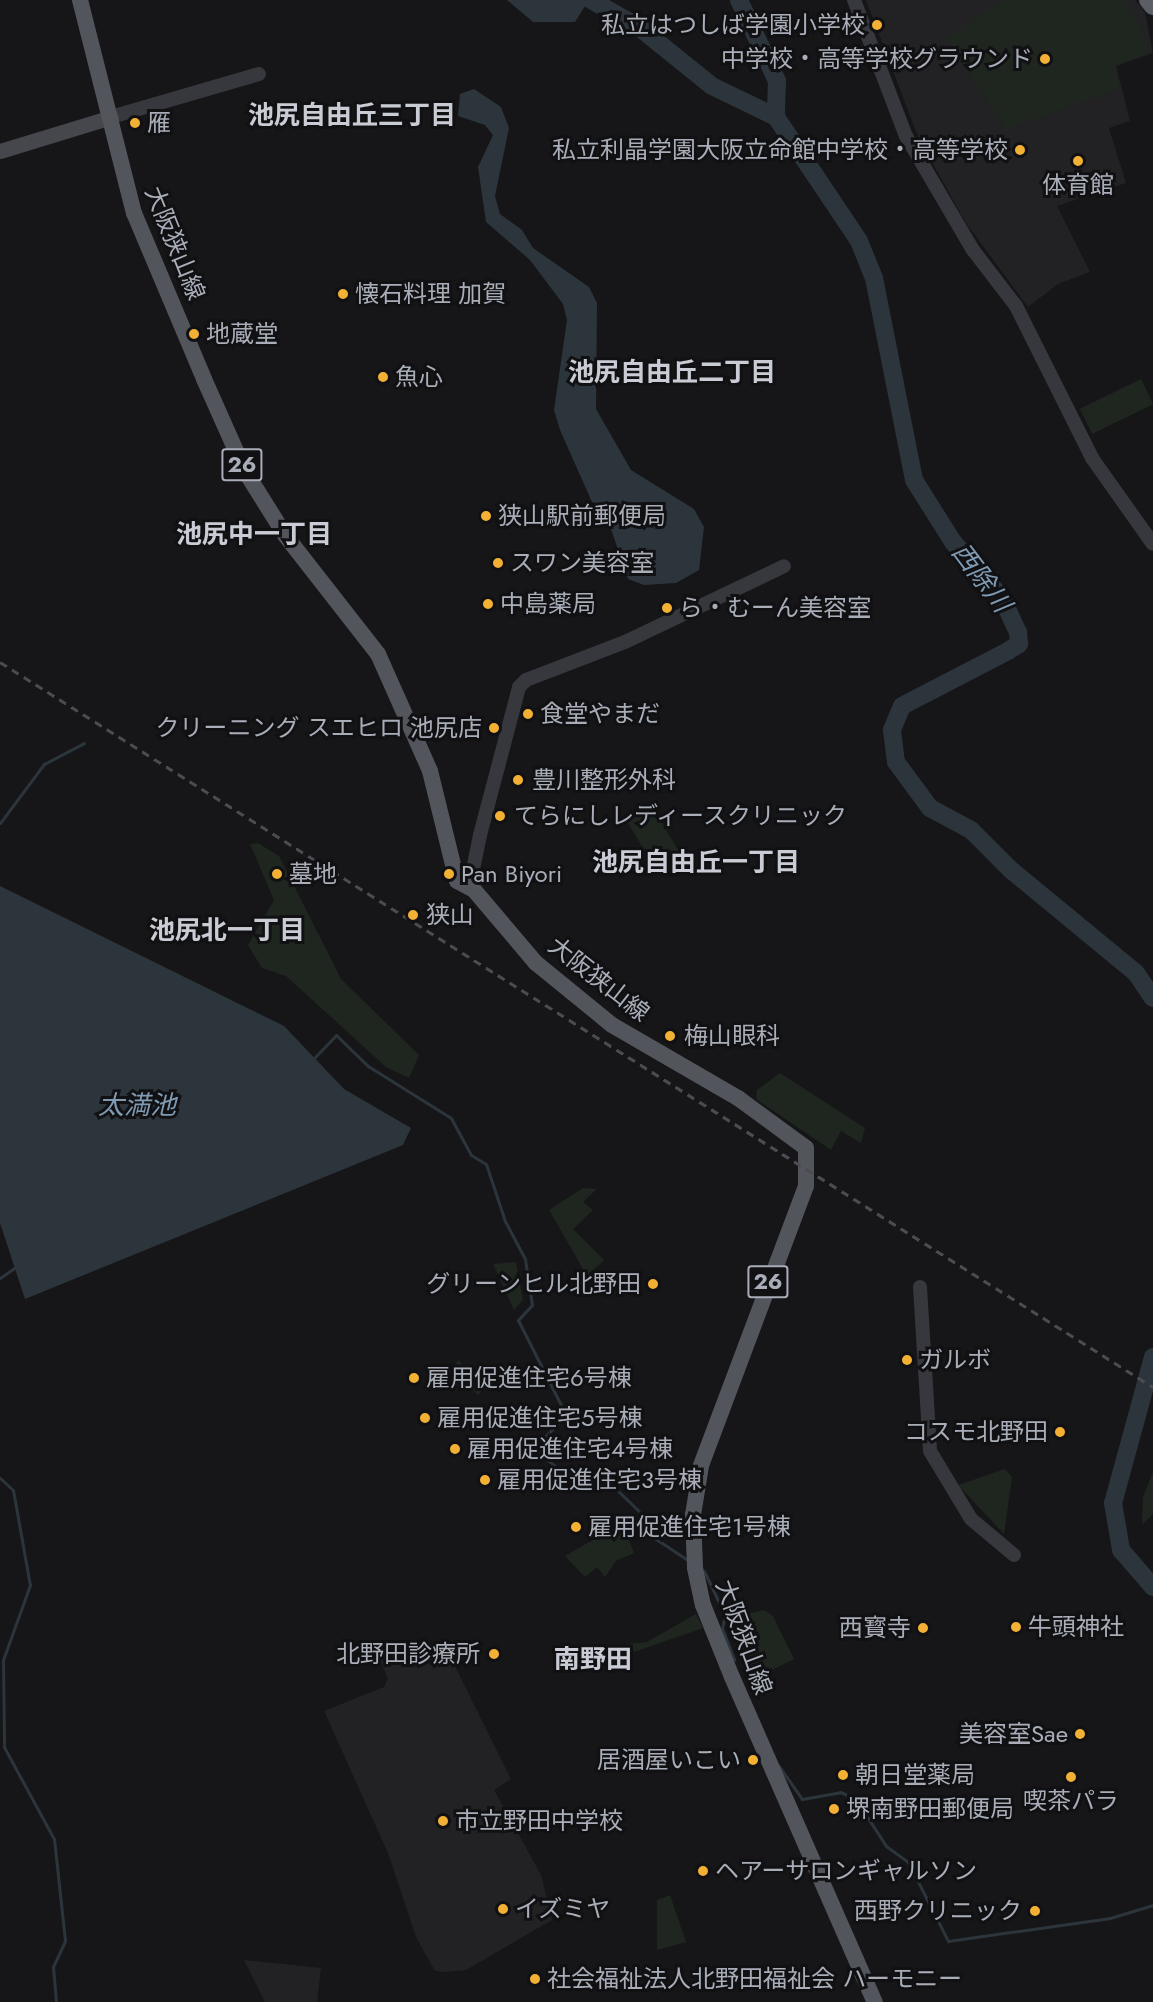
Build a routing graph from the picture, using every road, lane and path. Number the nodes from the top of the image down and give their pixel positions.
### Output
1 (80, 0) edge
2 (854, 0) edge
3 (1148, 0) edge
4 (1153, 6) edge
5 (259, 74) dead end
6 (111, 117) junction
7 (0, 152) edge
8 (1153, 544) edge
9 (784, 566) dead end
10 (474, 890) junction
11 (920, 1287) dead end
12 (1014, 1555) dead end
13 (875, 2002) edge

1 - 6 main road, 大阪狭山線 / 26
2 - 8 street
3 - 4 highway
5 - 6 street
6 - 7 main road
6 - 10 main road, 大阪狭山線 / 26
9 - 10 street
10 - 13 main road, 大阪狭山線 / 26
11 - 12 street

